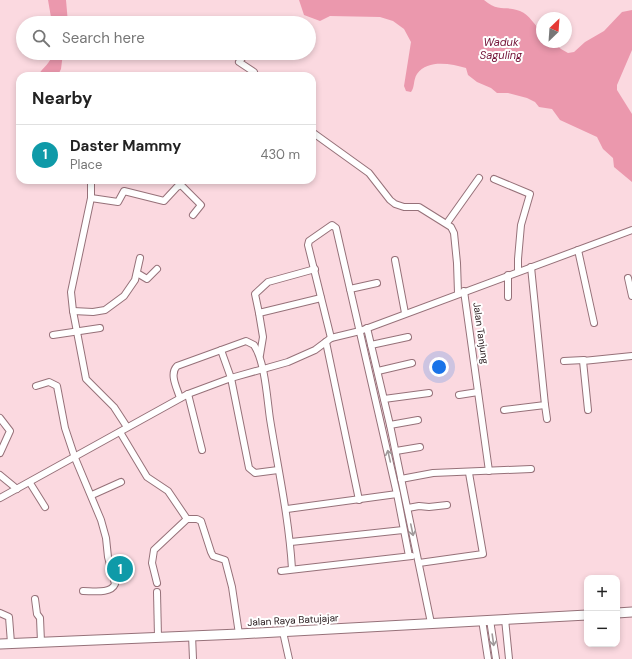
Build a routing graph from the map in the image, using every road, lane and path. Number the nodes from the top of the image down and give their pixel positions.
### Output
1 (241, 60) edge
2 (254, 72) edge
3 (316, 135) edge
4 (479, 178) dead end
5 (494, 179) dead end
6 (91, 184) edge
7 (91, 198) junction
8 (193, 215) dead end
9 (447, 223) junction
10 (632, 230) edge
11 (578, 250) junction
12 (140, 258) dead end
13 (395, 260) dead end
14 (531, 267) junction
15 (157, 269) dead end
16 (315, 269) junction
17 (518, 271) junction
18 (137, 273) junction
19 (508, 275) junction
20 (628, 278) dead end
21 (378, 283) dead end
22 (350, 289) junction
23 (464, 291) junction
24 (458, 293) junction
25 (632, 296) edge
26 (508, 297) dead end
27 (321, 298) junction
28 (73, 311) junction
29 (259, 313) junction
30 (405, 313) junction
31 (594, 323) dead end
32 (100, 328) dead end
33 (367, 328) junction
34 (360, 331) junction
35 (76, 332) junction
36 (53, 335) dead end
37 (408, 337) dead end
38 (328, 340) junction
39 (371, 345) junction
40 (221, 350) junction
41 (632, 356) edge
42 (259, 357) junction
43 (584, 360) junction
44 (564, 361) dead end
45 (412, 363) dead end
46 (262, 369) junction
47 (378, 371) junction
48 (231, 378) junction
49 (36, 386) dead end
50 (478, 392) junction
51 (429, 393) dead end
52 (188, 394) junction
53 (459, 395) dead end
54 (180, 398) junction
55 (384, 399) junction
56 (545, 405) junction
57 (504, 410) dead end
58 (588, 410) dead end
59 (0, 418) edge
60 (547, 419) dead end
61 (418, 420) dead end
62 (390, 425) junction
63 (127, 427) junction
64 (120, 432) junction
65 (420, 447) dead end
66 (202, 450) dead end
67 (396, 451) junction
68 (0, 454) edge
69 (75, 458) junction
70 (531, 469) dead end
71 (278, 470) junction
72 (489, 471) junction
73 (469, 473) junction
74 (0, 475) edge
75 (401, 479) junction
76 (121, 482) dead end
77 (30, 483) junction
78 (17, 489) junction
79 (397, 494) junction
80 (92, 495) junction
81 (0, 498) edge
82 (359, 500) junction
83 (447, 505) dead end
84 (45, 507) dead end
85 (408, 508) junction
86 (287, 509) junction
87 (187, 520) junction
88 (404, 530) junction
89 (291, 542) junction
90 (417, 554) junction
91 (409, 556) junction
92 (419, 563) junction
93 (292, 569) junction
94 (281, 571) dead end
95 (157, 583) dead end
96 (83, 591) dead end
97 (157, 592) dead end
98 (35, 599) dead end
99 (0, 612) edge
100 (632, 612) edge
101 (620, 613) edge
102 (584, 615) edge
103 (505, 619) junction
104 (486, 620) junction
105 (431, 623) junction
106 (283, 632) junction
107 (239, 634) junction
108 (192, 635) junction
109 (158, 637) junction
110 (41, 642) junction
111 (11, 643) junction
112 (0, 644) edge
113 (193, 659) edge
114 (289, 659) edge
115 (488, 659) edge
116 (496, 659) edge
117 (509, 659) edge

1 - 2 street
3 - 9 street
4 - 9 street
5 - 17 street
6 - 7 street
7 - 8 street
7 - 28 street
9 - 24 street
10 - 11 street
11 - 14 street
11 - 31 street
12 - 18 street
13 - 30 street
14 - 17 street
14 - 56 street
15 - 18 street
16 - 22 street
16 - 27 street
16 - 29 street
17 - 19 street
18 - 28 street
19 - 23 street
19 - 26 street
20 - 25 street
21 - 22 street
22 - 34 street
23 - 24 street
23 - 50 street, Jalan Tanjung
24 - 30 street
27 - 29 street
27 - 38 street
28 - 35 street
29 - 42 street
30 - 33 street
32 - 35 street
33 - 34 street
33 - 39 street
34 - 38 street
79 -> 34 street
35 - 36 street
35 - 63 street
37 - 39 street
38 - 46 street
38 - 82 street
39 - 47 street
40 - 42 street
40 - 48 street
40 - 54 street
41 - 43 street
42 - 46 street
43 - 44 street
43 - 58 street
45 - 47 street
46 - 48 street
46 - 71 street
47 - 55 street
48 - 52 street
48 - 71 street
49 - 69 street
50 - 53 street
50 - 72 street, Jalan Tanjung
51 - 55 street
52 - 54 street
52 - 66 street
54 - 63 street
55 - 62 street
56 - 57 street
56 - 60 street
59 - 68 street
61 - 62 street
62 - 67 street
63 - 64 street
64 - 69 street
64 - 87 street
65 - 67 street
67 - 75 street
69 - 77 street
69 - 80 street
70 - 72 street
71 - 86 street
72 - 73 street
73 - 75 street
73 - 92 street
74 - 78 street
75 - 85 street
76 - 80 street
77 - 78 street
77 - 84 street
78 - 81 street
79 - 82 street
79 - 88 street
80 - 96 street
82 - 86 street
83 - 85 street
85 -> 90 street
86 - 89 street
87 - 95 street
87 - 107 street
88 - 89 street
88 - 91 street
89 - 93 street
90 - 91 street
90 - 92 street
91 - 93 street
92 - 105 street
93 - 94 street
97 - 109 street
98 - 110 street
99 - 111 street
100 - 101 highway
102 - 103 highway, Jalan Raya Batujajar
103 - 104 highway, Jalan Raya Batujajar
103 - 117 street
104 - 105 highway, Jalan Raya Batujajar
104 - 115 street
104 -> 116 street
105 - 106 highway, Jalan Raya Batujajar
106 - 107 highway, Jalan Raya Batujajar
106 - 114 street
107 - 108 highway, Jalan Raya Batujajar
108 - 109 highway, Jalan Raya Batujajar
108 - 113 street
109 - 110 highway, Jalan Raya Batujajar
110 - 111 highway, Jalan Raya Batujajar
111 - 112 highway, Jalan Raya Batujajar

